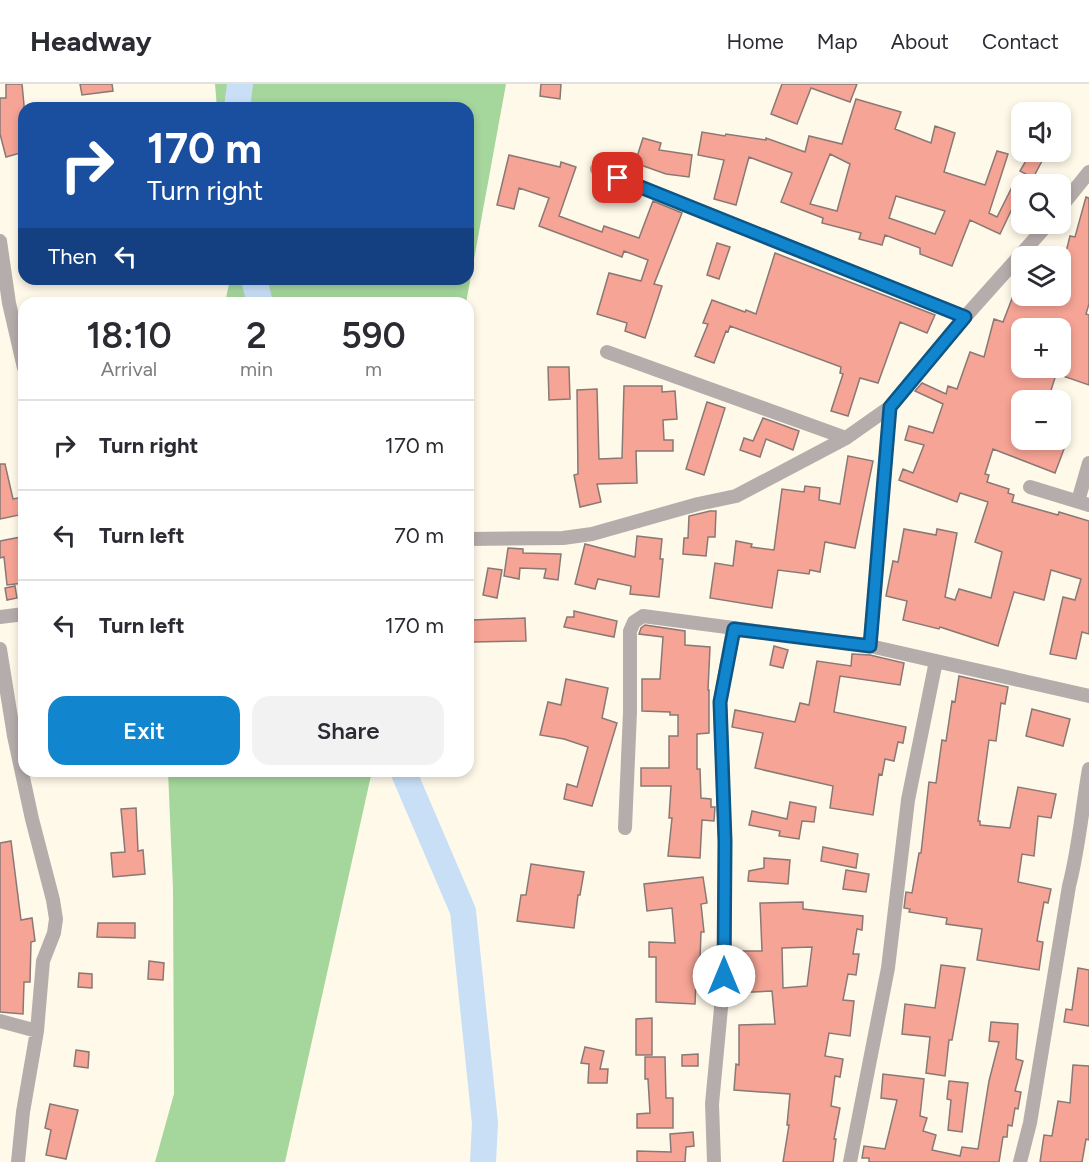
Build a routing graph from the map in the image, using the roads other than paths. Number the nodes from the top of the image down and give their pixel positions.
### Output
1 (597, 170) dead end
2 (1089, 172) edge
3 (1071, 194) edge
4 (1039, 234) edge
5 (0, 241) edge
6 (965, 317) junction
7 (18, 342) edge
8 (607, 352) dead end
9 (890, 407) junction
10 (846, 438) junction
11 (1089, 464) edge
12 (1030, 488) dead end
13 (1083, 503) edge
14 (474, 539) edge
15 (18, 615) edge
16 (0, 617) edge
17 (734, 629) junction
18 (870, 646) junction
19 (0, 649) edge
20 (936, 661) junction
21 (1089, 696) edge
22 (18, 754) edge
23 (1089, 769) edge
24 (23, 777) edge
25 (626, 828) dead end
26 (0, 1021) edge
27 (36, 1031) junction
28 (18, 1162) edge
29 (714, 1162) edge
30 (850, 1162) edge
31 (1020, 1162) edge

1 - 6 street
2 - 3 street
4 - 6 street
5 - 7 street
6 - 9 street
8 - 10 street
9 - 10 street
9 - 18 street
10 - 14 street
11 - 13 street
12 - 13 street
15 - 16 street
17 - 18 street
17 - 25 street
17 - 29 street
18 - 20 street
19 - 22 street
20 - 21 street
20 - 30 street
23 - 31 street
24 - 27 street
26 - 27 street
27 - 28 street

